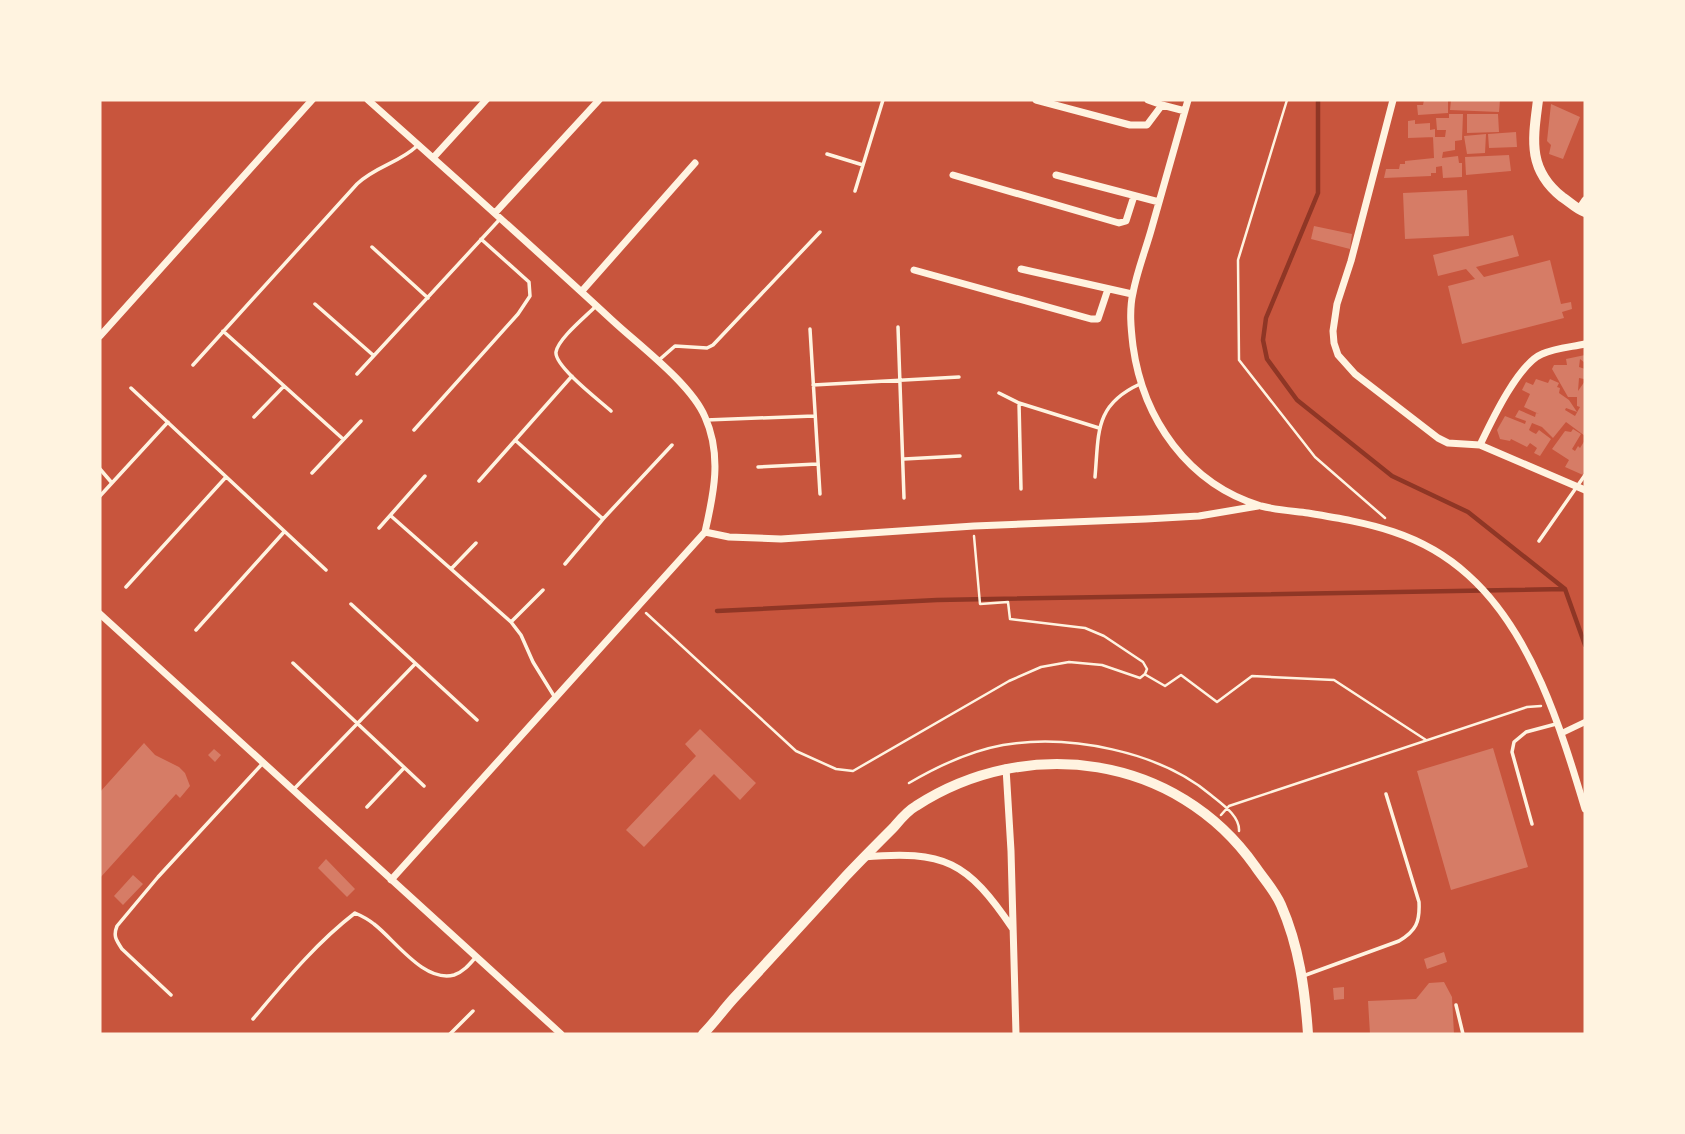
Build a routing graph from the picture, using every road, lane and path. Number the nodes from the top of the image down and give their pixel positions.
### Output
1 (312, 100) edge
2 (368, 100) edge
3 (486, 100) edge
4 (599, 100) edge
5 (883, 100) edge
6 (1036, 100) edge
7 (1148, 100) edge
8 (1188, 100) edge
9 (1287, 100) edge
10 (1393, 100) edge
11 (1538, 100) edge
12 (1163, 105) junction
13 (1185, 111) junction
14 (418, 145) junction
15 (827, 154) dead end
16 (433, 158) junction
17 (695, 163) dead end
18 (863, 165) junction
19 (953, 175) dead end
20 (1056, 175) dead end
21 (855, 191) dead end
22 (1134, 196) junction
23 (1159, 202) junction
24 (1583, 207) edge
25 (498, 216) junction
26 (820, 232) dead end
27 (481, 239) junction
28 (372, 247) dead end
29 (1021, 269) dead end
30 (914, 270) dead end
31 (1108, 289) junction
32 (582, 291) junction
33 (1132, 295) junction
34 (428, 298) junction
35 (315, 304) dead end
36 (596, 306) junction
37 (898, 327) dead end
38 (810, 329) dead end
39 (223, 331) junction
40 (100, 336) edge
41 (1585, 344) edge
42 (373, 355) junction
43 (657, 362) junction
44 (193, 365) dead end
45 (357, 374) dead end
46 (572, 376) junction
47 (959, 377) dead end
48 (901, 380) junction
49 (1140, 384) junction
50 (813, 385) junction
51 (284, 386) junction
52 (131, 388) dead end
53 (999, 393) dead end
54 (1019, 402) junction
55 (611, 411) dead end
56 (814, 416) junction
57 (254, 417) dead end
58 (706, 419) junction
59 (360, 421) dead end
60 (167, 422) junction
61 (1099, 428) junction
62 (414, 430) dead end
63 (343, 439) junction
64 (515, 440) junction
65 (1479, 445) junction
66 (672, 446) dead end
67 (960, 456) dead end
68 (904, 458) junction
69 (817, 464) junction
70 (758, 467) dead end
71 (100, 469) edge
72 (312, 473) dead end
73 (1585, 475) edge
74 (425, 476) dead end
75 (226, 477) junction
76 (1095, 477) dead end
77 (479, 481) dead end
78 (112, 483) junction
79 (1577, 486) junction
80 (1021, 489) dead end
81 (1585, 490) edge
82 (820, 494) dead end
83 (100, 496) edge
84 (904, 498) dead end
85 (1261, 506) junction
86 (391, 516) junction
87 (603, 519) junction
88 (974, 526) junction
89 (379, 528) dead end
90 (284, 532) junction
91 (705, 532) junction
92 (1402, 533) junction
93 (1539, 541) dead end
94 (476, 543) dead end
95 (565, 564) dead end
96 (451, 569) junction
97 (326, 570) dead end
98 (125, 587) dead end
99 (543, 590) dead end
100 (351, 604) dead end
101 (640, 606) junction
102 (100, 614) edge
103 (511, 622) junction
104 (196, 630) dead end
105 (293, 663) dead end
106 (415, 664) junction
107 (1145, 674) junction
108 (555, 698) junction
109 (1551, 705) junction
110 (477, 720) dead end
111 (1585, 722) edge
112 (357, 723) junction
113 (1558, 723) junction
114 (1562, 733) junction
115 (1426, 740) junction
116 (264, 762) junction
117 (404, 768) junction
118 (1006, 768) junction
119 (424, 786) dead end
120 (294, 789) junction
121 (1386, 794) dead end
122 (367, 807) dead end
123 (1585, 809) edge
124 (1216, 821) junction
125 (1532, 824) dead end
126 (863, 858) junction
127 (391, 880) junction
128 (1013, 929) junction
129 (476, 956) junction
130 (1302, 977) junction
131 (171, 995) dead end
132 (1457, 1005) dead end
133 (473, 1011) dead end
134 (253, 1019) dead end
135 (705, 1033) edge
136 (450, 1034) edge
137 (561, 1034) edge
138 (1016, 1034) edge
139 (1308, 1034) edge
140 (1464, 1034) edge

1 - 40 street
2 - 14 street
3 - 16 street
4 - 25 street
5 - 18 lane
6 - 12 street
7 - 12 street
8 - 13 street
9 - 92 path
10 - 65 street
11 - 24 main road
12 - 13 street
13 - 23 street
14 - 16 street
14 - 39 lane
15 - 18 lane
16 - 25 street
17 - 32 street
18 - 21 lane
19 - 22 street
20 - 22 street
22 - 23 street
23 - 33 street
25 - 27 lane
25 - 32 street
26 - 43 lane
27 - 34 lane
27 - 62 lane
28 - 34 lane
29 - 31 street
30 - 31 street
31 - 33 street
32 - 36 street
33 - 49 street
34 - 42 lane
35 - 42 lane
36 - 43 street
36 - 46 lane
37 - 48 lane
38 - 50 lane
39 - 44 lane
39 - 51 lane
41 - 65 street
42 - 45 lane
43 - 58 street
46 - 55 lane
46 - 64 lane
47 - 48 lane
48 - 50 lane
48 - 68 lane
49 - 61 lane
49 - 85 street
50 - 56 lane
51 - 57 lane
51 - 63 lane
52 - 60 lane
53 - 54 lane
54 - 61 lane
54 - 80 lane
56 - 58 lane
56 - 69 lane
58 - 91 street
59 - 63 lane
60 - 75 lane
60 - 78 lane
61 - 76 lane
63 - 72 lane
64 - 77 lane
64 - 87 lane
65 - 79 street
66 - 87 lane
67 - 68 lane
68 - 84 lane
69 - 70 lane
69 - 82 lane
71 - 78 lane
73 - 79 lane
74 - 86 lane
75 - 90 lane
75 - 98 lane
78 - 83 lane
79 - 81 street
79 - 93 lane
85 - 88 street
85 - 92 street
86 - 89 lane
86 - 96 lane
87 - 95 lane
88 - 91 street
88 - 107 path
90 - 97 lane
90 - 104 lane
91 - 101 street
92 - 109 street
94 - 96 lane
96 - 103 lane
99 - 103 lane
100 - 106 lane
101 - 107 path
101 - 108 street
102 - 116 street
103 - 108 lane
105 - 112 lane
106 - 110 lane
106 - 112 lane
107 - 115 path
108 - 127 street
109 - 113 street
109 - 115 path
111 - 114 street
112 - 117 lane
112 - 120 lane
113 - 114 street
113 - 125 lane
114 - 123 street
115 - 124 path
116 - 120 street
116 - 131 lane
117 - 119 lane
117 - 122 lane
118 - 124 street
118 - 126 street
118 - 128 street
120 - 127 street
121 - 130 lane
124 - 130 street
126 - 128 street
126 - 135 street
127 - 129 street
128 - 138 street
129 - 134 lane
129 - 137 street
130 - 139 street
132 - 140 lane
133 - 136 lane

